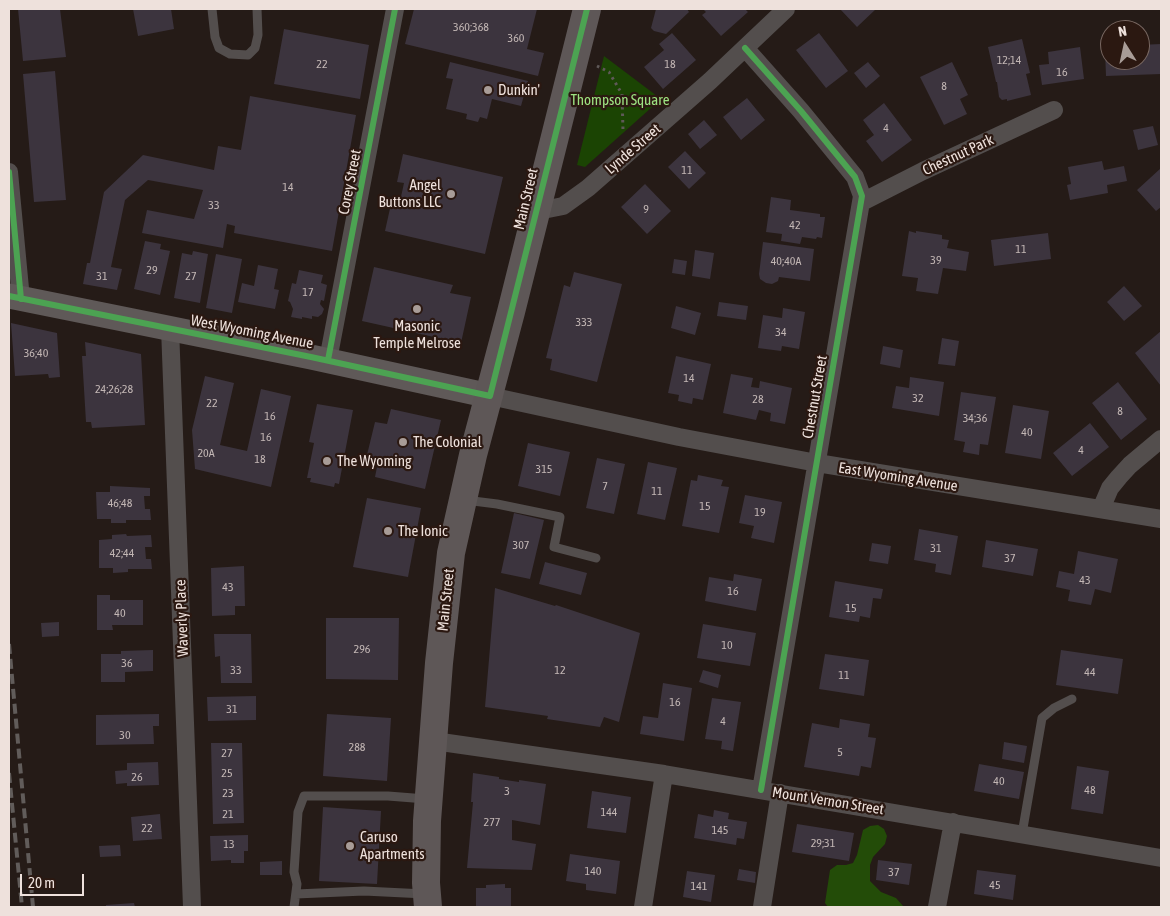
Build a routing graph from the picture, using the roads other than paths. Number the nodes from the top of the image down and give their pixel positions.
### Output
1 (212, 9) edge
2 (257, 9) edge
3 (395, 9) edge
4 (587, 9) edge
5 (786, 9) edge
6 (745, 48) junction
7 (1054, 110) dead end
8 (9, 172) edge
9 (862, 202) junction
10 (536, 209) junction
11 (15, 297) edge
12 (170, 328) junction
13 (328, 360) junction
14 (490, 396) junction
15 (1161, 439) edge
16 (817, 463) junction
17 (463, 499) junction
18 (1101, 509) junction
19 (1161, 519) edge
20 (596, 558) dead end
21 (1072, 699) dead end
22 (434, 741) junction
23 (664, 774) junction
24 (761, 790) junction
25 (780, 793) junction
26 (429, 800) junction
27 (953, 822) junction
28 (1022, 834) junction
29 (1161, 858) edge
30 (296, 894) junction
31 (427, 901) edge
32 (192, 907) edge
33 (294, 907) edge
34 (643, 907) edge
35 (762, 907) edge
36 (937, 907) edge

1 - 2 lane
3 - 13 street, Corey Street
4 - 10 main road, Main Street
5 - 6 street, Lynde Street
6 - 9 street, Chestnut Street
6 - 10 street, Lynde Street
7 - 9 street, Chestnut Park
8 - 11 street
9 - 16 street, Chestnut Street
10 - 14 main road, Main Street
11 - 12 main road, West Wyoming Avenue
12 - 13 main road, West Wyoming Avenue
12 - 32 street, Waverly Place
13 - 14 main road, West Wyoming Avenue
14 - 16 street, East Wyoming Avenue
14 - 17 main road, Main Street
15 - 18 street
16 - 18 street, East Wyoming Avenue
16 - 24 street, Chestnut Street
17 - 20 lane
17 - 22 main road, Main Street
18 - 19 street, East Wyoming Avenue
21 - 28 lane
22 - 23 street, Mount Vernon Street
22 - 26 main road, Main Street
23 - 24 street, Mount Vernon Street
23 - 34 street
24 - 25 street, Mount Vernon Street
25 - 27 street, Mount Vernon Street
25 - 35 street
26 - 30 lane
26 - 31 main road, Main Street
27 - 28 street, Mount Vernon Street
27 - 36 street
28 - 29 street, Mount Vernon Street
30 - 31 lane
30 - 33 lane

